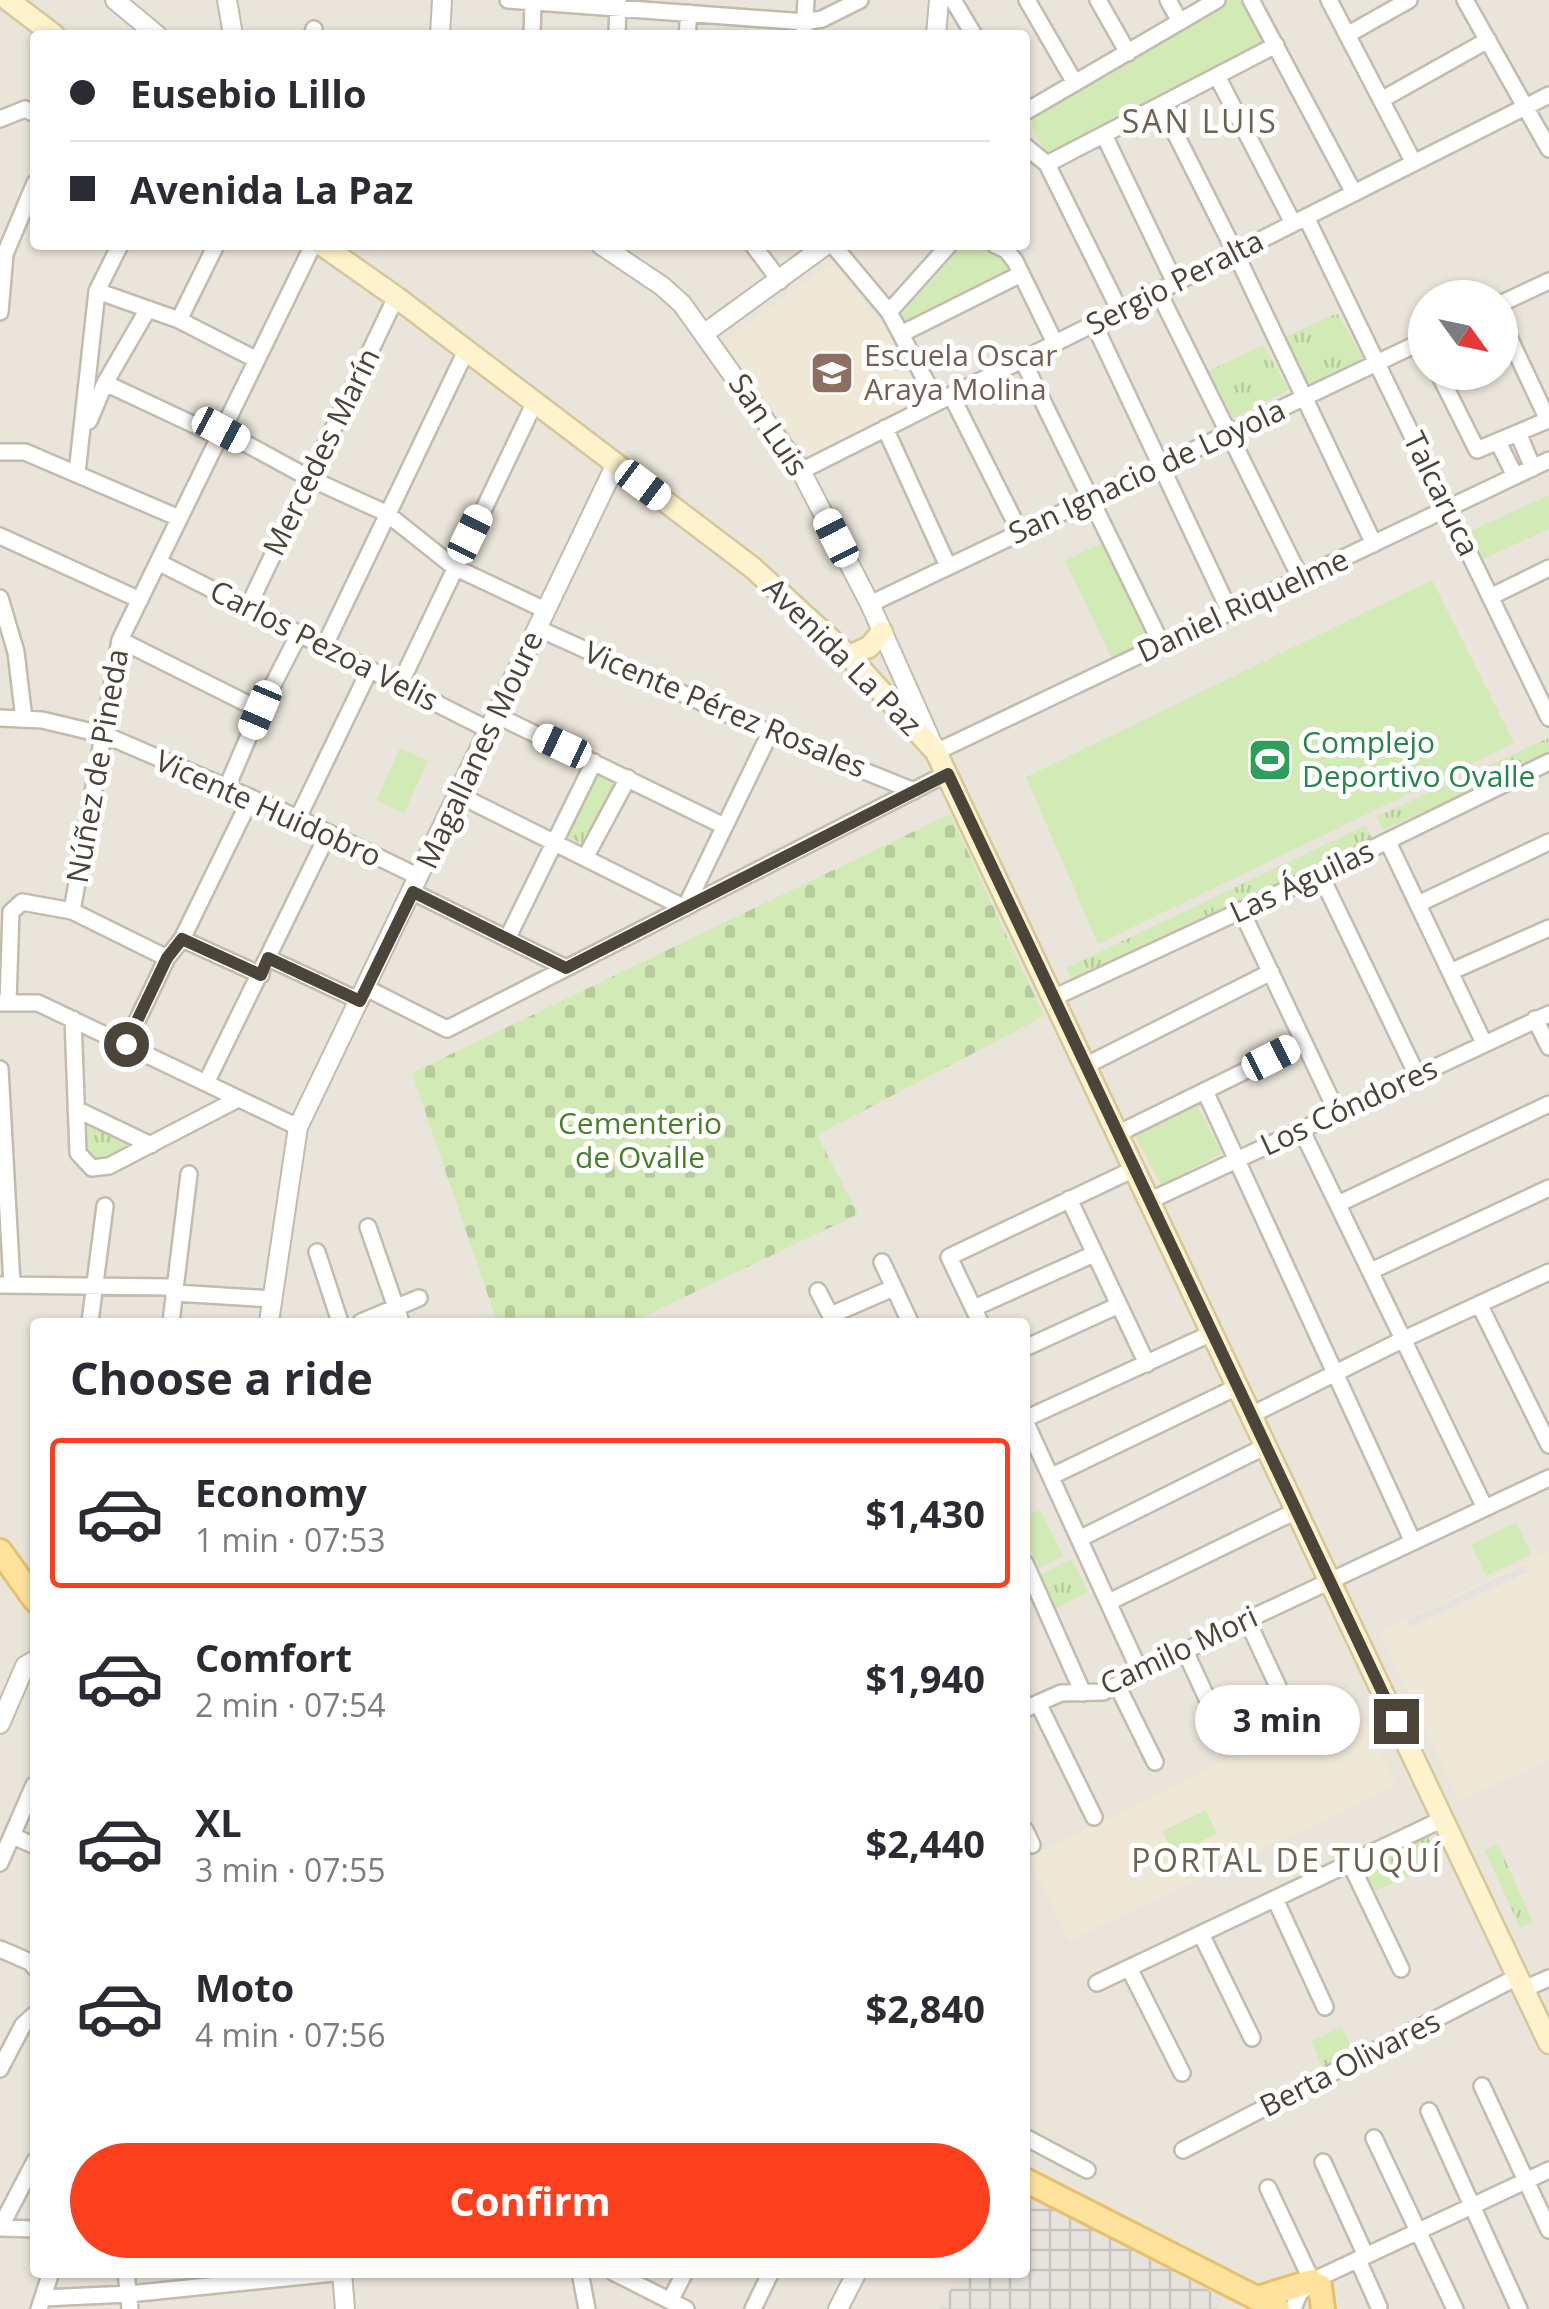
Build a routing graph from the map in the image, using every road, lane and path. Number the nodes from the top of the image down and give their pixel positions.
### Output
1 (8, 0) edge
2 (115, 0) edge
3 (442, 0) edge
4 (508, 0) edge
5 (806, 0) edge
6 (860, 0) edge
7 (939, 0) edge
8 (953, 0) edge
9 (1027, 0) edge
10 (1098, 0) edge
11 (1168, 0) edge
12 (1218, 0) edge
13 (1250, 0) edge
14 (1329, 0) edge
15 (1409, 0) edge
16 (534, 1) edge
17 (1473, 3) edge
18 (224, 4) edge
19 (618, 4) edge
20 (682, 8) edge
21 (741, 8) edge
22 (1180, 22) junction
23 (804, 28) edge
24 (47, 30) edge
25 (150, 30) edge
26 (232, 30) edge
27 (440, 30) edge
28 (532, 30) edge
29 (617, 30) edge
30 (936, 30) edge
31 (971, 30) edge
32 (1347, 35) junction
33 (1488, 40) junction
34 (1276, 46) junction
35 (1128, 53) junction
36 (1217, 76) junction
37 (1075, 83) junction
38 (1549, 95) edge
39 (1382, 100) junction
40 (1161, 105) junction
41 (1526, 107) junction
42 (1030, 109) edge
43 (30, 112) edge
44 (0, 119) edge
45 (1104, 135) junction
46 (1549, 149) edge
47 (1030, 150) edge
48 (1414, 163) junction
49 (1047, 164) junction
50 (1354, 193) junction
51 (30, 195) edge
52 (1300, 220) junction
53 (118, 250) edge
54 (214, 250) edge
55 (310, 250) edge
56 (609, 250) edge
57 (756, 250) edge
58 (822, 250) edge
59 (833, 250) edge
60 (945, 250) edge
61 (1006, 250) edge
62 (1235, 252) junction
63 (2, 254) edge
64 (349, 254) edge
65 (1021, 274) junction
66 (780, 281) junction
67 (1549, 281) edge
68 (1174, 283) junction
69 (1158, 291) junction
70 (97, 292) junction
71 (1518, 296) edge
72 (396, 297) junction
73 (148, 309) junction
74 (1120, 311) junction
75 (0, 312) edge
76 (889, 312) junction
77 (179, 320) junction
78 (1094, 324) junction
79 (705, 333) junction
80 (901, 334) junction
81 (1054, 343) junction
82 (1408, 348) edge
83 (466, 352) junction
84 (1518, 356) edge
85 (255, 359) junction
86 (1022, 359) junction
87 (1377, 363) junction
88 (105, 383) junction
89 (1447, 390) edge
90 (944, 398) junction
91 (1303, 398) junction
92 (534, 404) junction
93 (885, 428) junction
94 (219, 433) junction
95 (1230, 433) junction
96 (1518, 433) junction
97 (81, 438) junction
98 (1498, 442) junction
99 (0, 452) edge
100 (1549, 460) edge
101 (616, 464) junction
102 (1160, 466) junction
103 (1532, 468) junction
104 (801, 471) junction
105 (77, 473) junction
106 (1515, 476) junction
107 (310, 478) junction
108 (1092, 498) junction
109 (1448, 509) junction
110 (386, 513) junction
111 (179, 518) junction
112 (1020, 532) junction
113 (0, 536) edge
114 (1374, 544) junction
115 (158, 562) junction
116 (948, 566) junction
117 (454, 567) junction
118 (1549, 568) edge
119 (1301, 578) junction
120 (1490, 596) junction
121 (0, 598) edge
122 (140, 600) junction
123 (870, 604) junction
124 (248, 607) junction
125 (1230, 612) junction
126 (542, 619) junction
127 (882, 632) junction
128 (299, 634) junction
129 (120, 640) junction
130 (1162, 645) junction
131 (324, 647) junction
132 (849, 656) junction
133 (368, 671) junction
134 (400, 684) junction
135 (260, 710) junction
136 (1, 718) edge
137 (1549, 718) edge
138 (24, 719) junction
139 (493, 722) junction
140 (0, 732) edge
141 (770, 733) junction
142 (104, 735) junction
143 (936, 752) junction
144 (594, 762) junction
145 (1549, 762) edge
146 (948, 774) junction
147 (628, 778) junction
148 (227, 787) junction
149 (914, 791) junction
150 (459, 795) junction
151 (251, 798) junction
152 (298, 818) junction
153 (724, 826) junction
154 (328, 834) junction
155 (1388, 842) junction
156 (1549, 842) edge
157 (554, 843) junction
158 (584, 858) junction
159 (1320, 874) junction
160 (416, 884) junction
161 (1418, 904) junction
162 (685, 908) junction
163 (1241, 910) junction
164 (72, 912) junction
165 (1549, 928) edge
166 (182, 939) junction
167 (507, 939) junction
168 (167, 958) junction
169 (268, 958) junction
170 (566, 968) junction
171 (1271, 972) junction
172 (1450, 972) junction
173 (261, 975) junction
174 (363, 995) junction
175 (1053, 998) junction
176 (4, 1002) edge
177 (1542, 1016) edge
178 (73, 1019) junction
179 (1304, 1042) junction
180 (1484, 1043) junction
181 (126, 1044) junction
182 (1549, 1047) edge
183 (1085, 1066) junction
184 (0, 1070) edge
185 (1417, 1075) junction
186 (206, 1084) junction
187 (1205, 1092) junction
188 (238, 1098) junction
189 (1549, 1104) edge
190 (76, 1109) junction
191 (1338, 1112) junction
192 (298, 1127) junction
193 (1301, 1129) junction
194 (1117, 1134) junction
195 (151, 1144) junction
196 (1238, 1159) junction
197 (1134, 1169) junction
198 (190, 1174) dead end
199 (1549, 1188) edge
200 (1068, 1199) junction
201 (1149, 1201) junction
202 (1338, 1204) junction
203 (105, 1206) dead end
204 (368, 1227) dead end
205 (317, 1252) dead end
206 (1094, 1254) junction
207 (882, 1262) dead end
208 (1371, 1271) junction
209 (1549, 1272) edge
210 (95, 1284) junction
211 (6, 1285) edge
212 (893, 1288) junction
213 (818, 1291) dead end
214 (175, 1293) junction
215 (419, 1298) dead end
216 (272, 1299) junction
217 (1478, 1304) junction
218 (1119, 1305) junction
219 (398, 1315) edge
220 (977, 1315) edge
221 (91, 1318) edge
222 (172, 1318) edge
223 (270, 1318) edge
224 (339, 1318) edge
225 (832, 1318) edge
226 (834, 1318) edge
227 (908, 1318) edge
228 (1212, 1333) junction
229 (1404, 1338) junction
230 (1030, 1346) edge
231 (1147, 1364) junction
232 (1334, 1372) junction
233 (1237, 1386) junction
234 (1250, 1415) junction
235 (1030, 1418) edge
236 (1030, 1430) edge
237 (1549, 1445) edge
238 (1266, 1446) junction
239 (1052, 1476) junction
240 (1549, 1478) edge
241 (1484, 1508) junction
242 (1296, 1510) junction
243 (1080, 1539) junction
244 (1413, 1542) junction
245 (0, 1551) edge
246 (1030, 1573) edge
247 (1330, 1582) junction
248 (30, 1593) edge
249 (1108, 1602) junction
250 (1247, 1620) junction
251 (1185, 1652) junction
252 (30, 1663) edge
253 (1141, 1674) junction
254 (1117, 1685) junction
255 (1083, 1694) junction
256 (1032, 1706) edge
257 (1288, 1708) dead end
258 (0, 1724) edge
259 (1224, 1735) dead end
260 (1154, 1762) dead end
261 (30, 1795) edge
262 (1094, 1817) dead end
263 (1443, 1819) junction
264 (13, 1836) junction
265 (30, 1844) edge
266 (0, 1863) edge
267 (1350, 1863) junction
268 (1275, 1899) junction
269 (1202, 1934) junction
270 (0, 1949) edge
271 (30, 1960) edge
272 (1129, 1968) junction
273 (1401, 1969) dead end
274 (1549, 1978) edge
275 (1097, 1983) dead end
276 (1520, 1983) junction
277 (1325, 2007) dead end
278 (30, 2019) edge
279 (1252, 2038) dead end
280 (1549, 2043) edge
281 (0, 2069) edge
282 (1182, 2074) dead end
283 (1482, 2086) dead end
284 (1429, 2110) dead end
285 (1374, 2138) dead end
286 (1030, 2140) edge
287 (1184, 2150) dead end
288 (1323, 2162) dead end
289 (30, 2170) edge
290 (1087, 2170) dead end
291 (1549, 2170) edge
292 (1030, 2171) edge
293 (1526, 2181) junction
294 (1030, 2183) edge
295 (1268, 2188) dead end
296 (1078, 2205) junction
297 (1473, 2206) junction
298 (0, 2228) edge
299 (30, 2229) edge
300 (1549, 2230) edge
301 (1416, 2232) junction
302 (1362, 2258) junction
303 (49, 2278) edge
304 (305, 2278) edge
305 (342, 2278) edge
306 (581, 2278) edge
307 (628, 2278) edge
308 (683, 2278) edge
309 (768, 2278) edge
310 (853, 2278) edge
311 (1319, 2288) edge
312 (101, 2302) edge
313 (129, 2302) edge
314 (1268, 2303) edge
315 (41, 2304) edge
316 (678, 2305) edge
317 (1379, 2307) edge
318 (345, 2309) edge
319 (587, 2309) edge
320 (753, 2309) edge
321 (838, 2309) edge
322 (1293, 2309) edge
323 (1308, 2309) edge
324 (1455, 2309) edge
325 (1519, 2309) edge

1 - 24 main road
2 - 25 street
3 - 27 street
4 - 16 street
5 - 23 street
6 - 23 street
7 - 30 street
8 - 31 street
9 - 37 street
10 - 35 street
11 - 22 street
12 - 22 street
13 - 34 street
14 - 32 street
15 - 32 street
16 - 19 street
16 - 28 street
17 - 33 street
18 - 26 street
19 - 20 street
19 - 29 street
20 - 21 street
21 - 23 street
22 - 35 street
32 - 39 street
33 - 39 street
33 - 41 street
34 - 36 street
34 - 50 street
35 - 37 street
36 - 40 street
36 - 52 street, Talcaruca
37 - 42 street
38 - 41 street, Sergio Peralta
39 - 48 street
40 - 45 street
40 - 62 street
41 - 46 street
41 - 48 street, Sergio Peralta
43 - 44 street
45 - 49 street
45 - 68 street
47 - 49 street
48 - 50 street, Sergio Peralta
49 - 74 street
50 - 52 street, Sergio Peralta
51 - 63 street
52 - 62 street, Sergio Peralta
52 - 87 street, Talcaruca
53 - 70 street
54 - 77 street
55 - 85 street, Núñez de Pineda
56 - 79 street, San Luis
57 - 66 street
58 - 66 street
59 - 76 street
60 - 76 street
61 - 65 street
62 - 68 street, Sergio Peralta
62 - 91 street
63 - 75 street
64 - 72 main road, Avenida La Paz
65 - 80 street
65 - 81 street
66 - 79 street
67 - 71 street
68 - 69 street, Sergio Peralta
69 - 74 street, Sergio Peralta
69 - 95 street
70 - 73 street
70 - 97 street
72 - 83 main road, Avenida La Paz
72 - 107 street, Mercedes Marín
73 - 77 street
73 - 88 street
74 - 78 street, Sergio Peralta
76 - 80 street
77 - 85 street
78 - 81 street, Sergio Peralta
78 - 102 street
79 - 104 street, San Luis
80 - 90 street
81 - 86 street, Sergio Peralta
82 - 87 street, San Ignacio de Loyola
83 - 92 main road, Avenida La Paz
83 - 110 street
84 - 96 street
85 - 94 street, Núñez de Pineda
86 - 90 street, Sergio Peralta
86 - 108 street
87 - 91 street, San Ignacio de Loyola
87 - 109 street, Talcaruca
88 - 94 street, Vicente Pérez Rosales
88 - 97 street
89 - 98 street
90 - 93 street, Sergio Peralta
90 - 112 street
91 - 95 street, San Ignacio de Loyola
91 - 114 street
92 - 101 main road, Avenida La Paz
92 - 117 street
93 - 104 street, Sergio Peralta
93 - 116 street
94 - 107 street, Vicente Pérez Rosales
94 - 111 street, Núñez de Pineda
95 - 102 street, San Ignacio de Loyola
95 - 119 street
96 - 98 street
96 - 103 street
97 - 105 street
98 - 106 street
99 - 105 street
100 - 103 street, Daniel Riquelme
101 - 126 street, Magallanes Moure
101 - 132 main road, Avenida La Paz
102 - 108 street, San Ignacio de Loyola
102 - 125 street
103 - 106 street, Daniel Riquelme
104 - 123 street, San Luis
105 - 111 street
106 - 109 street, Daniel Riquelme
107 - 110 street, Vicente Pérez Rosales
107 - 124 street, Mercedes Marín
108 - 112 street, San Ignacio de Loyola
108 - 130 street
109 - 114 street, Daniel Riquelme
109 - 120 street, Talcaruca
110 - 117 street, Vicente Pérez Rosales
110 - 131 street
111 - 115 street, Núñez de Pineda
112 - 116 street, San Ignacio de Loyola
113 - 122 street
114 - 119 street, Daniel Riquelme
115 - 122 street, Núñez de Pineda
115 - 124 street, Carlos Pezoa Velis
116 - 123 street, San Ignacio de Loyola
117 - 126 street, Vicente Pérez Rosales
117 - 134 street
118 - 120 street
119 - 125 street, Daniel Riquelme
120 - 137 street, Talcaruca
121 - 138 street
122 - 129 street, Núñez de Pineda
123 - 127 street, San Luis
124 - 128 street, Carlos Pezoa Velis
125 - 130 street, Daniel Riquelme
126 - 139 street, Magallanes Moure
126 - 141 street, Vicente Pérez Rosales
127 - 132 main road
127 - 143 street, San Luis
128 - 131 street, Carlos Pezoa Velis
128 - 135 street
129 - 135 street
129 - 142 street, Núñez de Pineda
130 - 143 street, Daniel Riquelme
131 - 133 street, Carlos Pezoa Velis
132 - 143 main road, Avenida La Paz
133 - 134 street, Carlos Pezoa Velis
133 - 152 street
134 - 139 street, Carlos Pezoa Velis
135 - 148 street
136 - 138 street, Vicente Huidobro
136 - 140 street
138 - 142 street, Vicente Huidobro
139 - 144 street, Carlos Pezoa Velis
139 - 150 street, Magallanes Moure
141 - 149 street, Vicente Pérez Rosales
141 - 153 street
142 - 148 street, Vicente Huidobro
142 - 164 street, Núñez de Pineda
143 - 146 main road, Avenida La Paz
144 - 147 street, Carlos Pezoa Velis
144 - 157 street
145 - 155 street, Las Águilas
146 - 149 street
146 - 175 main road, Avenida La Paz
147 - 153 street, Carlos Pezoa Velis
147 - 158 street
148 - 151 street, Vicente Huidobro
149 - 162 street
150 - 157 street
150 - 160 street, Magallanes Moure
151 - 152 street, Vicente Huidobro
151 - 166 street
152 - 154 street, Vicente Huidobro
153 - 162 street
154 - 160 street, Vicente Huidobro
154 - 169 street
155 - 159 street, Las Águilas
155 - 161 street
156 - 161 street
157 - 158 street
157 - 167 street
158 - 162 street
159 - 163 street, Las Águilas
159 - 185 street
160 - 167 street, Vicente Huidobro
160 - 174 street, Magallanes Moure
161 - 172 street
162 - 170 street
163 - 171 street
163 - 175 street, Las Águilas
164 - 168 street
164 - 176 street
165 - 172 street
166 - 168 street
166 - 173 street
167 - 170 street, Vicente Huidobro
168 - 181 street
169 - 173 street
169 - 174 street
170 - 174 street
171 - 179 street
171 - 183 street
172 - 180 street
173 - 186 street
174 - 192 street, Magallanes Moure
175 - 183 main road, Avenida La Paz
176 - 178 street
177 - 180 street, Los Cóndores
177 - 182 street
178 - 181 street
178 - 190 street
179 - 187 street
179 - 191 street
180 - 185 street, Los Cóndores
181 - 186 street
183 - 194 main road, Avenida La Paz
184 - 211 street
185 - 191 street, Los Cóndores
186 - 188 street
187 - 194 street
187 - 196 street
188 - 192 street
188 - 195 street
189 - 202 street
190 - 195 street
190 - 195 street
191 - 193 street, Los Cóndores
192 - 216 street, Magallanes Moure
193 - 196 street, Los Cóndores
193 - 202 street
194 - 197 main road, Avenida La Paz
196 - 201 street, Los Cóndores
196 - 232 street
197 - 200 street
197 - 201 main road, Avenida La Paz
198 - 214 street
199 - 208 street
200 - 206 street
200 - 220 street
201 - 228 main road, Avenida La Paz
202 - 208 street
203 - 210 street
204 - 219 street
205 - 224 street
206 - 218 street
206 - 220 street
207 - 212 street
208 - 229 street
209 - 217 street
210 - 211 street
210 - 214 street
210 - 221 street
212 - 226 street
212 - 227 street
213 - 225 street
214 - 216 street
214 - 222 street
215 - 219 street
216 - 223 street, Magallanes Moure
217 - 229 street
217 - 237 street
218 - 230 street
218 - 231 street
228 - 231 street
228 - 233 main road, Avenida La Paz
229 - 232 street
229 - 241 street
231 - 235 street
232 - 234 street
232 - 244 street
233 - 234 main road, Avenida La Paz
233 - 239 street
234 - 238 main road, Avenida La Paz
236 - 239 street
238 - 242 main road, Avenida La Paz
238 - 243 street
239 - 243 street
240 - 241 street, Camilo Mori
241 - 244 street, Camilo Mori
242 - 247 main road, Avenida La Paz
242 - 249 street
243 - 249 street
244 - 247 street, Camilo Mori
245 - 248 main road
246 - 255 street
247 - 250 street, Camilo Mori
247 - 263 main road, Avenida La Paz
249 - 253 street
250 - 251 street, Camilo Mori
250 - 257 street
251 - 253 street, Camilo Mori
251 - 259 street
252 - 258 street
253 - 254 street, Camilo Mori
254 - 255 street, Camilo Mori
254 - 260 street
255 - 256 street, Camilo Mori
256 - 262 street
261 - 264 street
263 - 267 street
263 - 276 main road, Avenida La Paz
264 - 265 street
264 - 266 street
267 - 268 street
267 - 273 street
268 - 269 street
268 - 277 street
269 - 272 street
269 - 279 street
270 - 271 street
272 - 275 street
272 - 282 street
274 - 276 street, Berta Olivares
276 - 280 main road, Avenida La Paz
276 - 287 street, Berta Olivares
278 - 281 street
283 - 293 street
284 - 297 street
285 - 301 street
286 - 290 street
288 - 302 street
289 - 298 street
291 - 293 street
292 - 296 main road
293 - 297 street
293 - 300 street
294 - 296 main road
295 - 311 street
296 - 314 main road
297 - 301 street
297 - 325 street
298 - 299 street
301 - 302 street
301 - 324 street
302 - 311 street
302 - 317 street
303 - 315 street
304 - 313 street
305 - 318 street
306 - 319 street
307 - 316 street
308 - 316 street
309 - 320 street
310 - 321 street
311 - 314 main road
311 - 322 street
311 - 323 street
312 - 313 street
312 - 315 street

